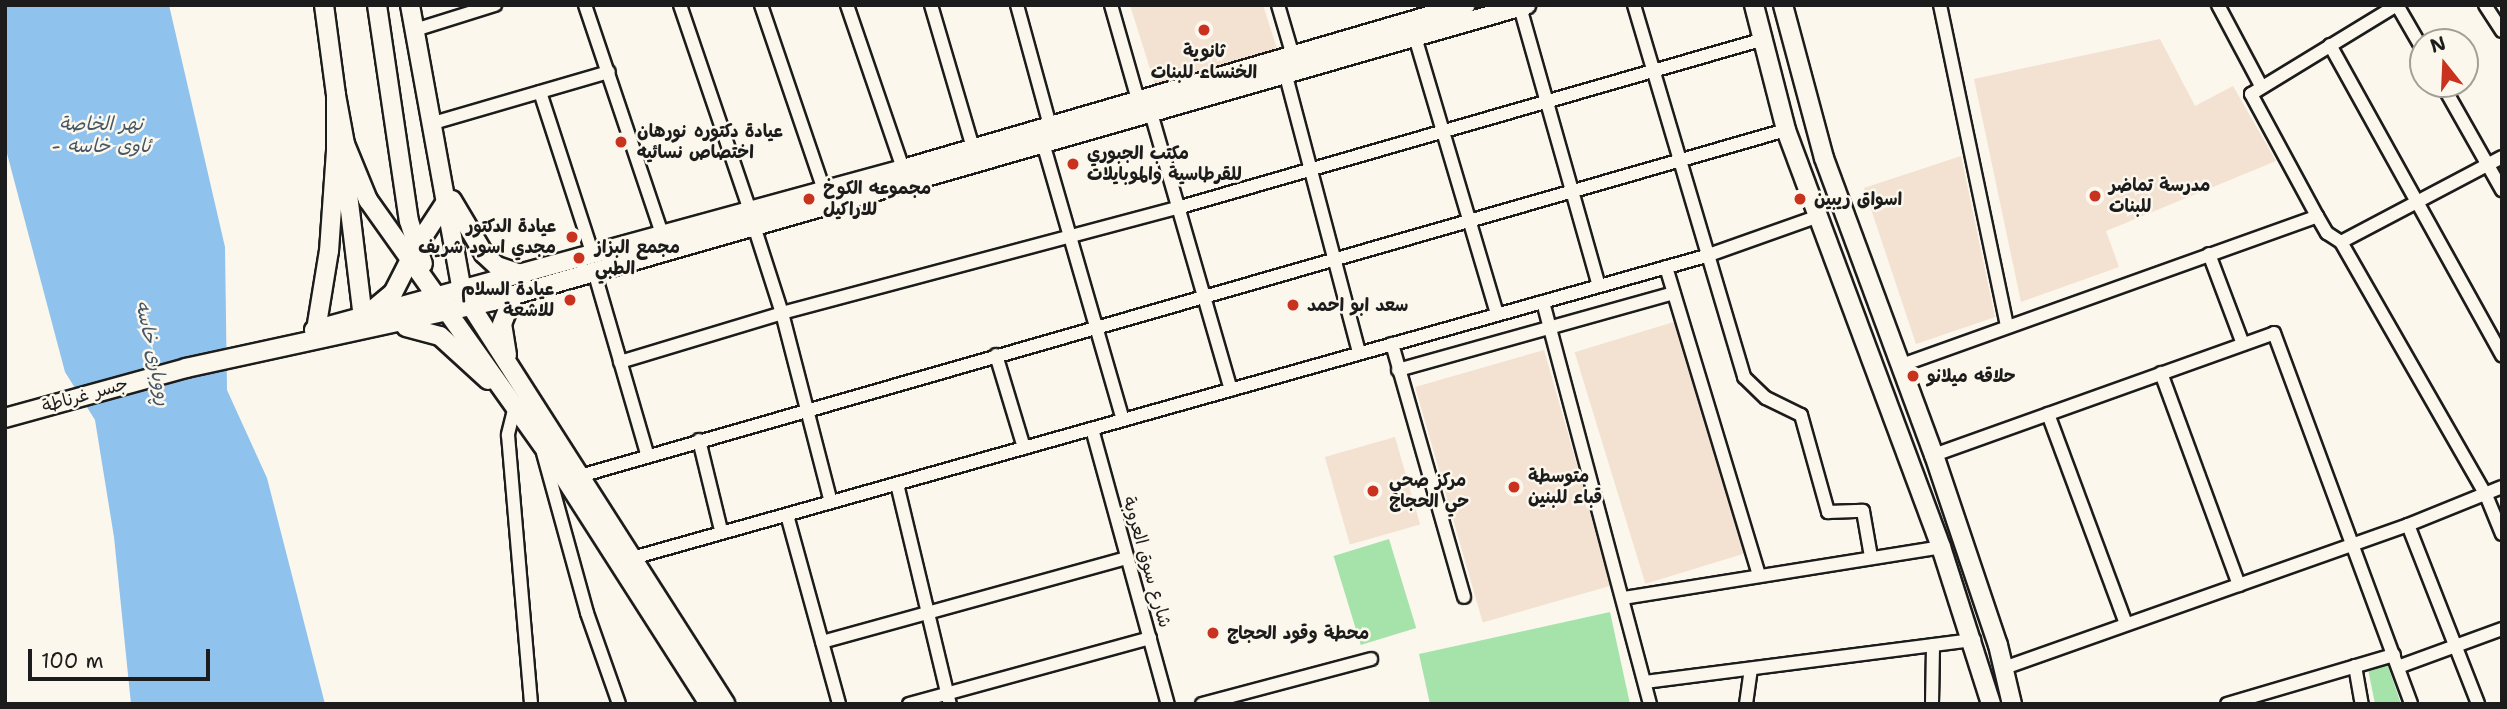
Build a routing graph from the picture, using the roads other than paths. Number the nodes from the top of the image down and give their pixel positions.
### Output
1 (324, 5) edge
2 (411, 5) edge
3 (585, 5) edge
4 (680, 5) edge
5 (761, 5) edge
6 (847, 5) edge
7 (931, 5) edge
8 (1017, 5) edge
9 (1111, 5) edge
10 (1466, 5) edge
11 (1634, 5) edge
12 (1754, 5) edge
13 (1783, 5) edge
14 (1940, 5) edge
15 (2486, 5) edge
16 (488, 6) edge
17 (1280, 6) edge
18 (1523, 6) edge
19 (2223, 7) edge
20 (381, 9) edge
21 (2410, 28) edge
22 (415, 30) junction
23 (2502, 31) edge
24 (1415, 37) junction
25 (1765, 39) junction
26 (2330, 45) junction
27 (1293, 56) junction
28 (1653, 71) junction
29 (609, 72) junction
30 (1286, 76) junction
31 (2261, 86) junction
32 (540, 92) junction
33 (336, 95) junction
34 (2450, 98) edge
35 (1548, 99) junction
36 (1138, 100) junction
37 (1151, 113) junction
38 (433, 123) junction
39 (1050, 126) junction
40 (1443, 130) junction
41 (1786, 130) junction
42 (1042, 144) junction
43 (973, 148) junction
44 (2502, 156) edge
45 (1678, 160) junction
46 (2486, 161) junction
47 (1311, 167) junction
48 (903, 169) junction
49 (824, 190) junction
50 (1572, 190) junction
51 (2502, 190) edge
52 (446, 194) junction
53 (2417, 201) junction
54 (1177, 208) junction
55 (2317, 216) junction
56 (1816, 217) junction
57 (752, 218) junction
58 (1467, 218) junction
59 (663, 234) junction
60 (1070, 236) junction
61 (2341, 242) junction
62 (411, 253) junction
63 (2209, 254) junction
64 (1706, 256) junction
65 (1334, 257) junction
66 (594, 263) junction
67 (1666, 267) junction
68 (523, 275) junction
69 (1600, 286) junction
70 (1673, 293) junction
71 (514, 295) junction
72 (1202, 296) junction
73 (466, 299) junction
74 (1543, 302) junction
75 (446, 305) junction
76 (782, 313) junction
77 (1497, 314) junction
78 (363, 318) junction
79 (1097, 325) junction
80 (389, 326) junction
81 (2007, 326) junction
82 (1549, 328) junction
83 (316, 330) junction
84 (1392, 344) junction
85 (2243, 344) junction
86 (245, 351) junction
87 (1359, 354) junction
88 (996, 355) junction
89 (2502, 355) edge
90 (620, 362) junction
91 (1902, 365) junction
92 (1398, 370) junction
93 (513, 372) junction
94 (2161, 373) junction
95 (1231, 390) junction
96 (50, 399) junction
97 (5, 406) edge
98 (515, 407) junction
99 (806, 409) junction
100 (2048, 414) junction
101 (5, 418) edge
102 (1123, 420) junction
103 (1092, 429) junction
104 (699, 440) junction
105 (540, 441) junction
106 (1024, 448) junction
107 (647, 453) junction
108 (1934, 455) junction
109 (580, 476) junction
110 (897, 484) junction
111 (2502, 487) edge
112 (2486, 495) junction
113 (831, 502) junction
114 (787, 515) junction
115 (2408, 525) junction
116 (721, 530) junction
117 (2502, 534) edge
118 (2353, 544) junction
119 (1941, 547) junction
120 (1871, 557) junction
121 (636, 558) junction
122 (1127, 558) junction
123 (1759, 575) junction
124 (2239, 585) junction
125 (1464, 597) dead end
126 (1623, 598) junction
127 (929, 613) junction
128 (2126, 624) junction
129 (2502, 629) edge
130 (1150, 638) junction
131 (1975, 640) junction
132 (822, 642) junction
133 (1933, 645) junction
134 (2455, 647) junction
135 (1371, 659) dead end
136 (2396, 661) junction
137 (2355, 666) junction
138 (2004, 668) junction
139 (1751, 669) junction
140 (1645, 682) junction
141 (949, 699) edge
142 (2264, 699) edge
143 (531, 704) edge
144 (619, 704) edge
145 (709, 704) edge
146 (726, 704) edge
147 (839, 704) edge
148 (909, 704) edge
149 (1168, 704) edge
150 (1202, 704) edge
151 (1650, 704) edge
152 (1746, 704) edge
153 (1932, 704) edge
154 (1992, 704) edge
155 (2012, 704) edge
156 (2227, 704) edge
157 (2362, 704) edge
158 (2411, 704) edge
159 (2478, 704) edge

1 - 33 main road
2 - 22 main road
3 - 29 street
4 - 57 street
5 - 49 street
6 - 48 street
7 - 43 street
8 - 39 street
9 - 36 street
10 - 27 main road
11 - 28 street
12 - 25 main road
13 - 91 main road
14 - 81 street
15 - 23 street
16 - 22 street
17 - 27 street
18 - 24 main road
18 - 35 street
19 - 31 street
20 - 62 main road
21 - 26 street
22 - 38 main road
24 - 30 main road
24 - 40 street
25 - 28 street
25 - 41 main road
26 - 31 street
26 - 53 street
27 - 36 main road
28 - 35 street
28 - 45 street
29 - 32 street
29 - 59 street
30 - 37 main road
30 - 47 street
31 - 55 street
32 - 38 street
32 - 66 street
33 - 62 main road
33 - 78 main road
33 - 83 main road
34 - 46 street
35 - 40 street
35 - 50 street
36 - 39 main road
37 - 42 main road
37 - 54 street
38 - 52 main road
39 - 43 main road
40 - 47 street
40 - 58 street
41 - 45 street
41 - 56 main road
42 - 57 main road
42 - 60 street
43 - 48 main road
44 - 46 street
45 - 50 street
45 - 64 street
46 - 51 street
46 - 53 street
47 - 54 street
47 - 65 street
48 - 49 main road
49 - 57 main road
50 - 58 street
50 - 69 street
52 - 62 main road
52 - 68 main road
52 - 73 main road
53 - 61 street
53 - 89 street
54 - 60 street
54 - 72 street
55 - 61 street
55 - 63 street
56 - 64 street
56 - 119 main road
57 - 59 main road
57 - 66 main road
57 - 76 street
58 - 65 street
58 - 77 street
59 - 66 main road
60 - 76 street
60 - 79 street
61 - 112 street
62 - 73 main road
62 - 75 main road
62 - 78 main road
63 - 81 street
63 - 85 street
64 - 67 street
64 - 120 street
65 - 72 street
65 - 87 street
66 - 68 main road
66 - 71 main road
66 - 90 street
67 - 69 street
67 - 70 street
68 - 73 main road
69 - 74 street
70 - 82 street
70 - 123 street
71 - 73 main road
71 - 93 main road
72 - 79 street
72 - 95 street
73 - 75 main road
73 - 93 main road
74 - 77 street
74 - 82 street
75 - 78 main road
75 - 80 main road
75 - 98 main road
76 - 90 street
76 - 99 street
77 - 84 street
78 - 83 main road
79 - 88 street
79 - 102 street
80 - 86 main road
80 - 98 main road
81 - 91 street
82 - 92 street
82 - 126 street
83 - 86 main road
84 - 87 street
84 - 92 street
85 - 94 street
85 - 118 street
86 - 96 main road, جسر غرناطة
87 - 95 street
88 - 99 street
88 - 106 street
90 - 107 street
91 - 108 main road
92 - 125 street
93 - 109 main road
94 - 100 street
94 - 124 street
95 - 102 street
96 - 97 main road, جسر غرناطة
96 - 101 main road, جسر غرناطة
98 - 105 main road
98 - 143 street
99 - 104 street
99 - 113 street
100 - 108 street
100 - 128 street
102 - 103 street
103 - 106 street
103 - 122 street, شارع سوق العروبة
104 - 107 street
104 - 116 street
105 - 144 street
105 - 145 main road
106 - 110 street
107 - 109 street
108 - 138 main road
109 - 121 main road
110 - 113 street
110 - 127 street
111 - 112 street
112 - 115 street
112 - 117 street
113 - 114 street
114 - 116 street
114 - 132 street
115 - 118 street
115 - 134 street
116 - 121 street
118 - 124 street
118 - 136 street
119 - 120 street
119 - 131 main road
120 - 123 street
121 - 146 main road
122 - 127 street
122 - 130 street, شارع سوق العروبة
123 - 126 street
124 - 128 street
126 - 140 street
127 - 132 street
127 - 141 street
128 - 138 street
129 - 134 street
130 - 141 street
130 - 149 street, شارع سوق العروبة
131 - 133 street
131 - 154 main road
132 - 147 street
133 - 139 street
133 - 153 street
134 - 136 street
134 - 159 street
135 - 150 street
136 - 137 street
136 - 158 street
137 - 142 street
137 - 157 street
138 - 155 main road
139 - 140 street
139 - 152 street
140 - 151 street
141 - 148 street
142 - 156 street

